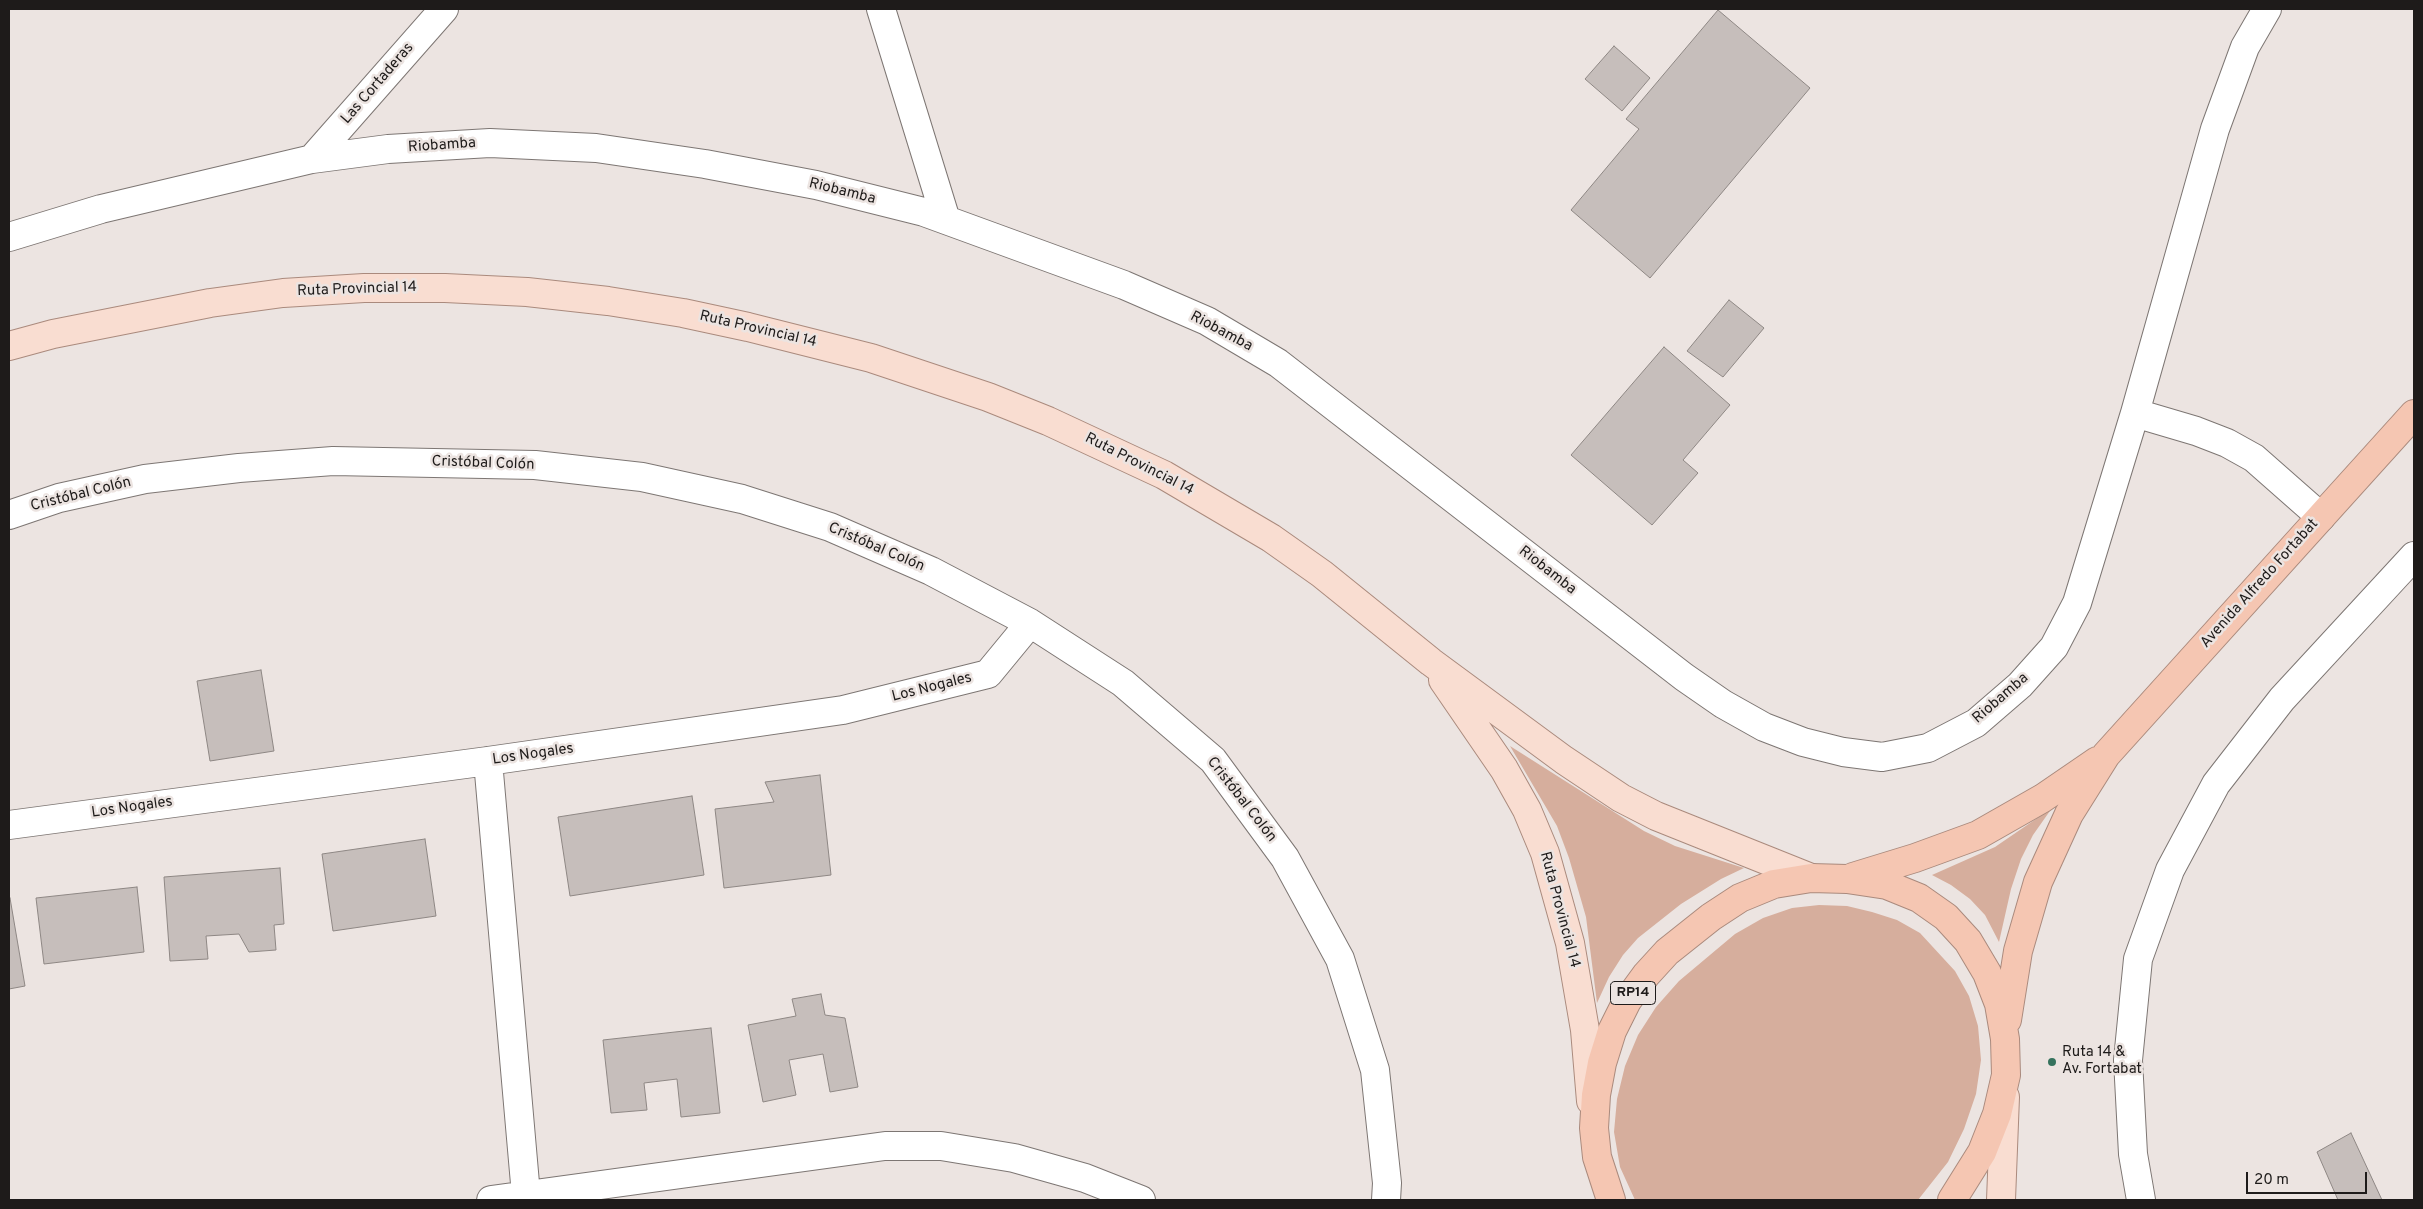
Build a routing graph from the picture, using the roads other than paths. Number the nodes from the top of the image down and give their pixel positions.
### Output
1 (444, 9) edge
2 (881, 9) edge
3 (2267, 9) edge
4 (312, 159) junction
5 (946, 220) junction
6 (9, 237) edge
7 (9, 346) edge
8 (2136, 413) junction
9 (2414, 414) edge
10 (9, 515) edge
11 (2321, 517) junction
12 (2414, 556) edge
13 (1030, 623) junction
14 (1431, 662) junction
15 (2106, 755) junction
16 (488, 761) junction
17 (9, 825) edge
18 (1811, 878) junction
19 (1847, 879) junction
20 (2005, 1039) junction
21 (2006, 1075) junction
22 (1594, 1128) junction
23 (1597, 1158) junction
24 (526, 1196) junction
25 (491, 1200) edge
26 (1141, 1200) edge
27 (1386, 1200) edge
28 (1602, 1200) edge
29 (1611, 1200) edge
30 (1952, 1200) edge
31 (2001, 1200) edge
32 (2141, 1200) edge

1 - 4 street, Las Cortaderas
2 - 5 street
3 - 8 street, Riobamba
4 - 5 street, Riobamba
4 - 6 street, Riobamba
5 - 8 street, Riobamba
7 - 14 main road, Ruta Provincial 14 / RP14
8 - 11 street
9 - 11 highway, Avenida Alfredo Fortabat
10 - 13 street, Cristóbal Colón
11 - 15 highway, Avenida Alfredo Fortabat
12 - 32 street
13 - 16 street, Los Nogales
13 - 27 street, Cristóbal Colón
14 - 18 main road, Ruta Provincial 14 / RP14
14 - 22 main road, Ruta Provincial 14 / RP14
15 - 19 highway, Avenida Alfredo Fortabat
15 - 20 highway, Avenida Alfredo Fortabat
16 - 17 street, Los Nogales
16 - 24 street
18 - 19 highway, Ruta Provincial 14 / RP14
18 - 22 highway, Ruta Provincial 14 / RP14
19 - 20 highway, Ruta Provincial 14 / RP14
20 - 21 highway, Ruta Provincial 14 / RP14
21 - 30 highway, Ruta Provincial 14 / RP14
21 - 31 main road, Ruta Provincial 14 / RP14
22 - 23 highway, Ruta Provincial 14 / RP14
23 - 28 highway
23 - 29 highway, Ruta Provincial 14 / RP14
24 - 25 street
24 - 26 street

